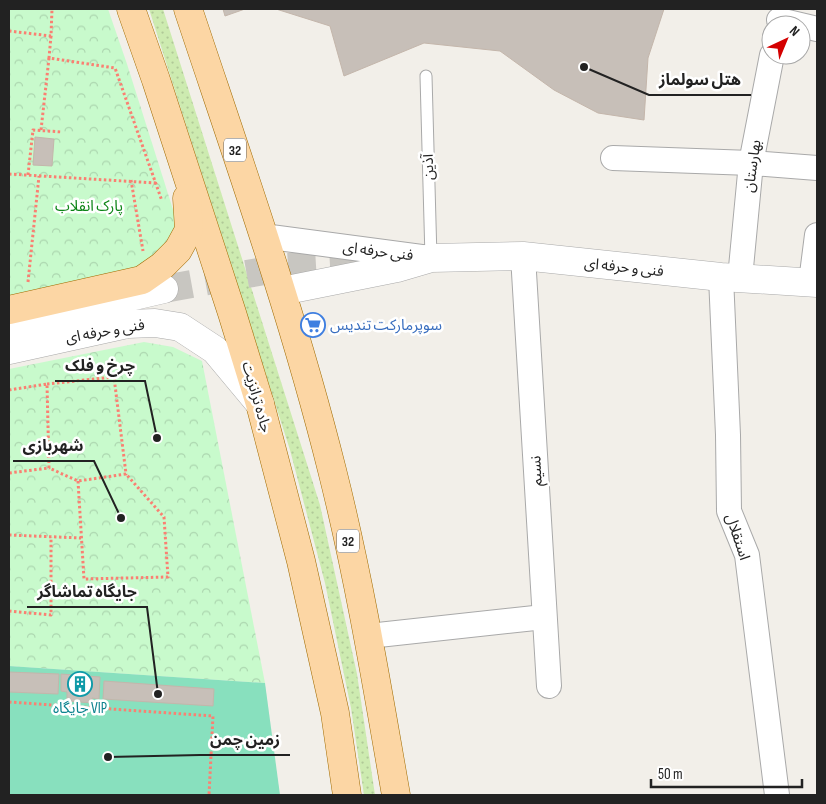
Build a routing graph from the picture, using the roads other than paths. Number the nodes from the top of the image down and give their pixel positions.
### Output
1 (131, 9) edge
2 (188, 9) edge
3 (770, 65) edge
4 (426, 76) dead end
5 (613, 158) dead end
6 (751, 163) junction
7 (817, 168) edge
8 (186, 172) junction
9 (817, 235) edge
10 (263, 236) junction
11 (523, 256) junction
12 (431, 258) junction
13 (730, 277) junction
14 (814, 282) edge
15 (164, 289) tunnel mouth
16 (282, 291) junction
17 (9, 310) edge
18 (9, 325) edge
19 (9, 350) edge
20 (260, 404) junction
21 (544, 617) junction
22 (369, 636) junction
23 (549, 686) dead end
24 (347, 795) edge
25 (396, 795) edge
26 (777, 795) edge

1 - 8 main road, جاده ترانزیت
2 - 10 main road, 32
3 - 6 street, بهارستان
4 - 12 lane, آذین
5 - 6 street
6 - 7 street
6 - 13 street, بهارستان
8 - 17 main road
8 - 20 main road, جاده ترانزیت
9 - 14 street
10 - 12 street, فنی حرفه ای
10 - 16 main road, 32
11 - 12 street, فنی و حرفه ای
11 - 13 street, فنی و حرفه ای
11 - 21 street, نسيم
12 - 16 street, فنی حرفه ای
13 - 14 street, فنی و حرفه ای
13 - 26 street, استقلال
15 - 18 street
16 - 22 main road, 32
19 - 20 street, فنی و حرفه ای
20 - 24 main road, جاده ترانزیت
21 - 22 street
21 - 23 street, نسيم
22 - 25 main road, 32

